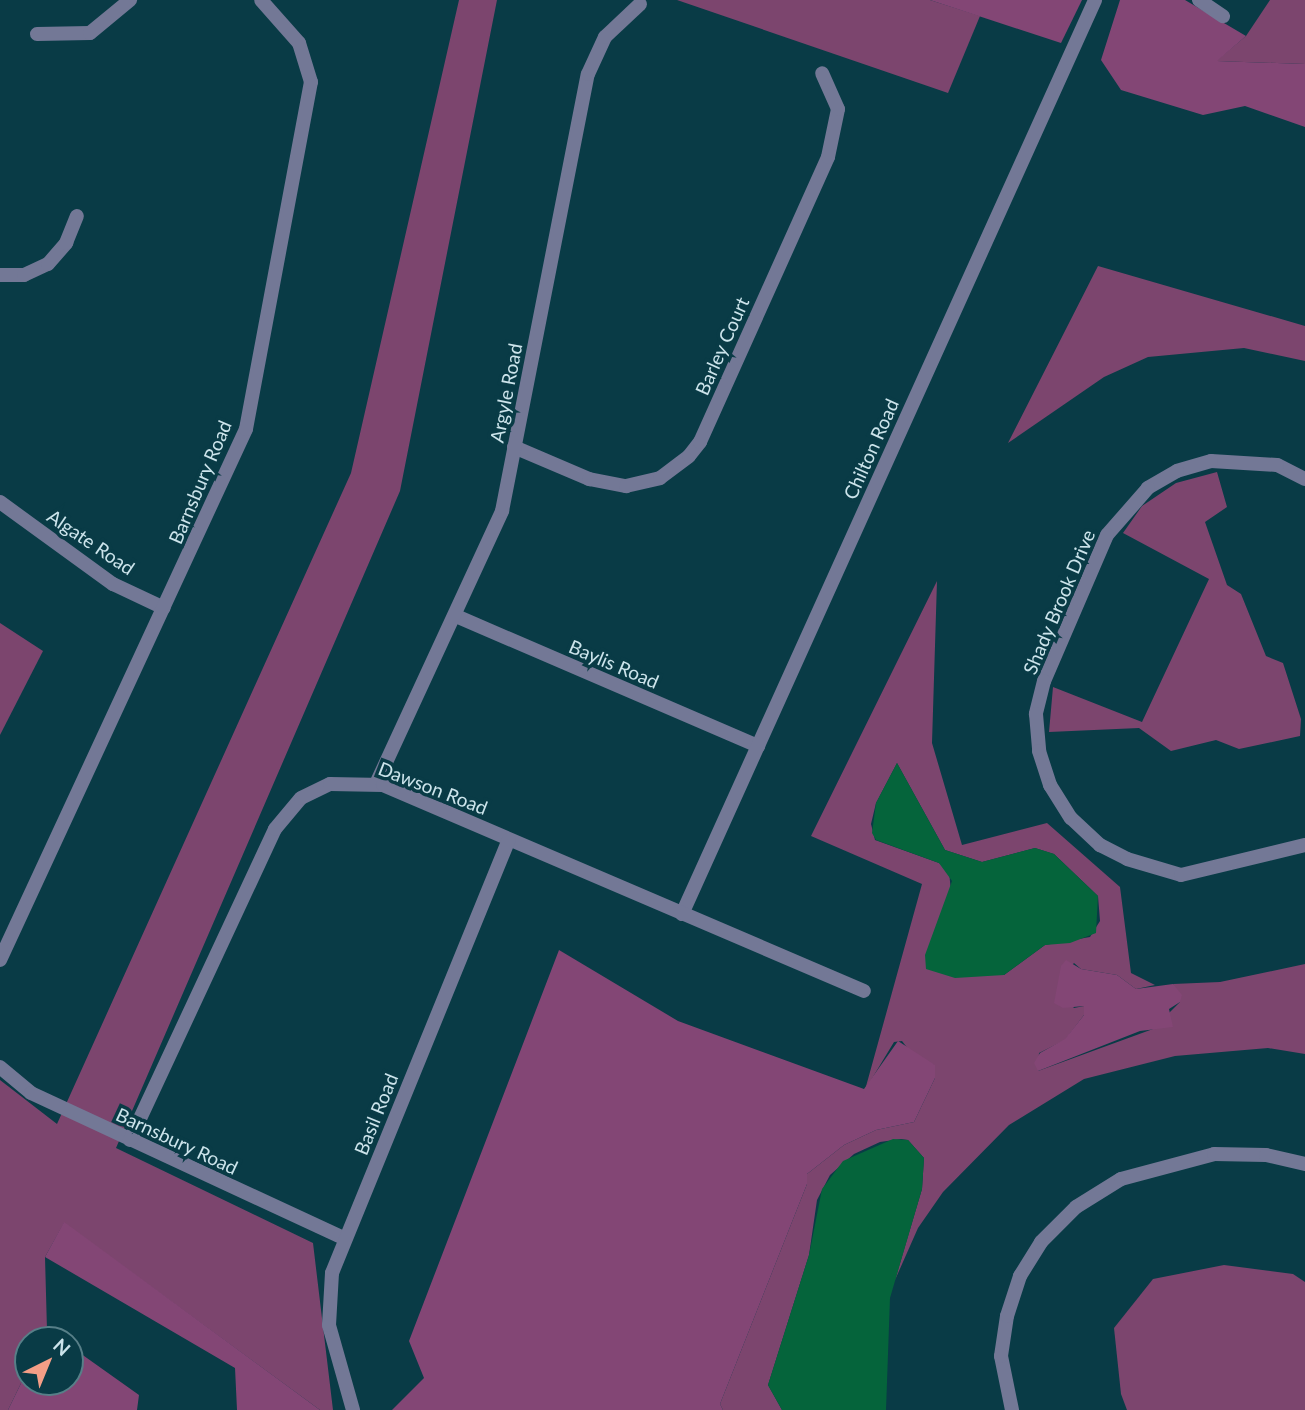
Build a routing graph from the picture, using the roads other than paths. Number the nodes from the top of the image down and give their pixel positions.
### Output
1 (131, 0) edge
2 (261, 0) edge
3 (1095, 0) edge
4 (1199, 0) edge
5 (640, 4) dead end
6 (1223, 16) dead end
7 (37, 34) dead end
8 (822, 72) dead end
9 (77, 216) dead end
10 (0, 275) edge
11 (514, 447) junction
12 (1305, 479) edge
13 (0, 502) edge
14 (164, 608) junction
15 (456, 616) junction
16 (758, 746) junction
17 (376, 783) junction
18 (509, 840) junction
19 (1305, 845) edge
20 (682, 914) junction
21 (0, 960) edge
22 (864, 991) dead end
23 (0, 1067) edge
24 (130, 1140) junction
25 (1305, 1164) edge
26 (345, 1240) junction
27 (353, 1410) edge
28 (1012, 1410) edge

1 - 7 street
2 - 14 street, Barnsbury Road
3 - 16 street, Chilton Road
4 - 6 street
5 - 11 street, Argyle Road
8 - 11 street, Barley Court
9 - 10 street
11 - 15 street, Argyle Road
12 - 19 street, Shady Brook Drive
13 - 14 street, Algate Road
14 - 21 street, Barnsbury Road
15 - 16 street, Baylis Road
15 - 17 street, Argyle Road
16 - 20 street, Chilton Road
17 - 18 street, Dawson Road
17 - 24 street, Dawson Road
18 - 20 street, Dawson Road
18 - 26 street, Basil Road
20 - 22 street, Dawson Road
23 - 24 street, Barnsbury Road
24 - 26 street, Barnsbury Road
25 - 28 street
26 - 27 street, Basil Road

